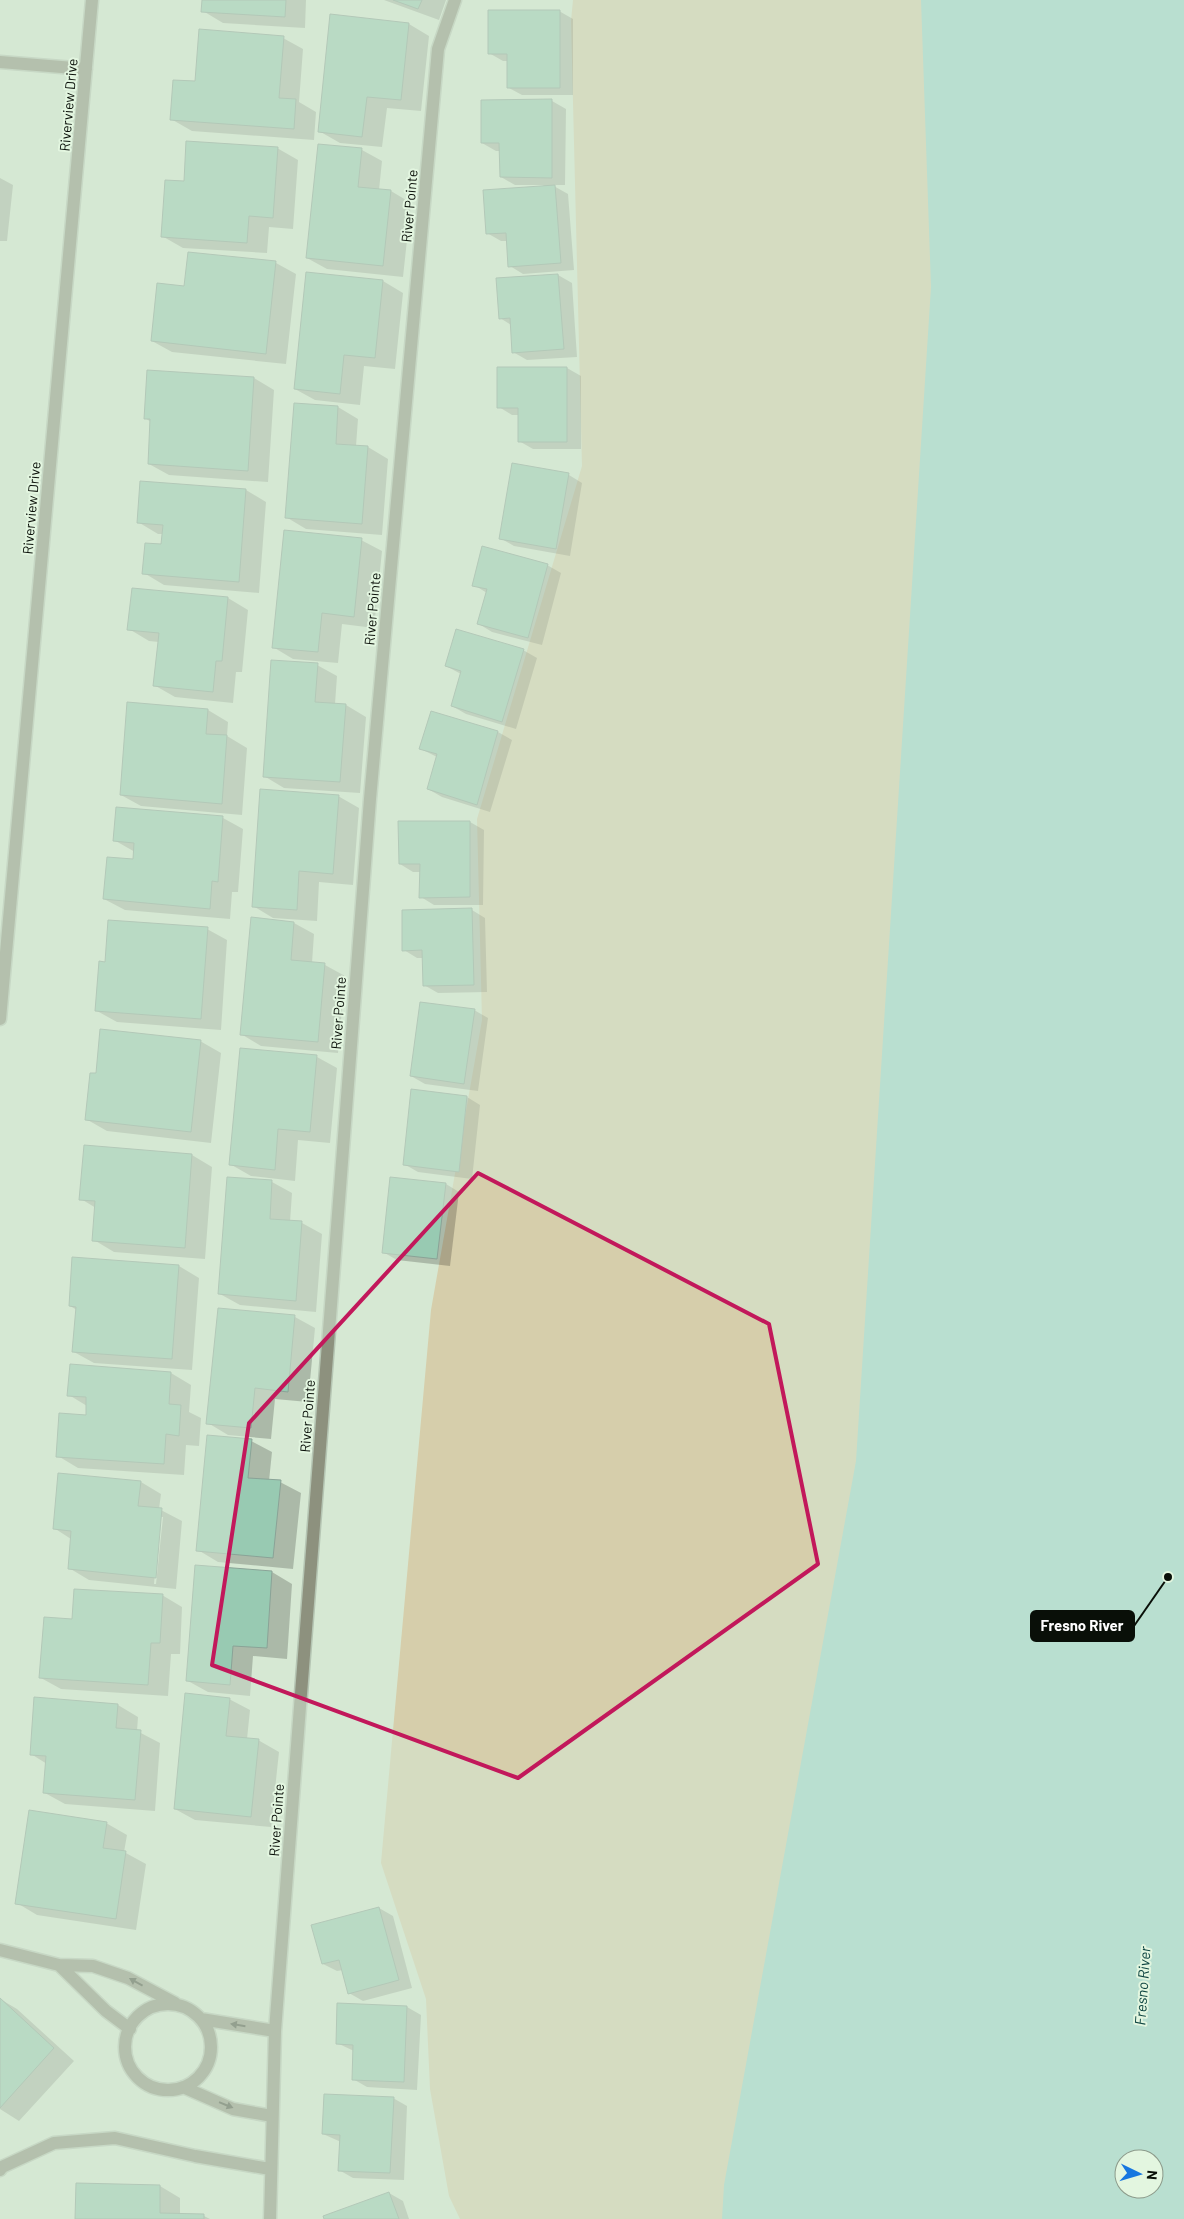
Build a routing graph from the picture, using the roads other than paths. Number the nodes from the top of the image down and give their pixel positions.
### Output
1 (92, 0) edge
2 (455, 0) edge
3 (0, 62) edge
4 (86, 69) junction
5 (0, 1020) edge
6 (0, 1950) edge
7 (59, 1965) junction
8 (178, 2005) junction
9 (201, 2020) junction
10 (130, 2029) junction
11 (275, 2031) junction
12 (184, 2087) junction
13 (272, 2116) junction
14 (270, 2169) junction
15 (0, 2170) edge
16 (270, 2219) edge

1 - 4 street, Riverview Drive
2 - 11 street, River Pointe
3 - 4 street
4 - 5 street, Riverview Drive
6 - 7 street
8 -> 7 street
7 - 10 street
8 - 9 street
8 - 10 street
11 -> 9 street
9 - 12 street
10 - 12 street
11 - 13 street, River Pointe
12 -> 13 street
13 - 14 street, River Pointe
14 - 15 street
14 - 16 street, River Pointe

